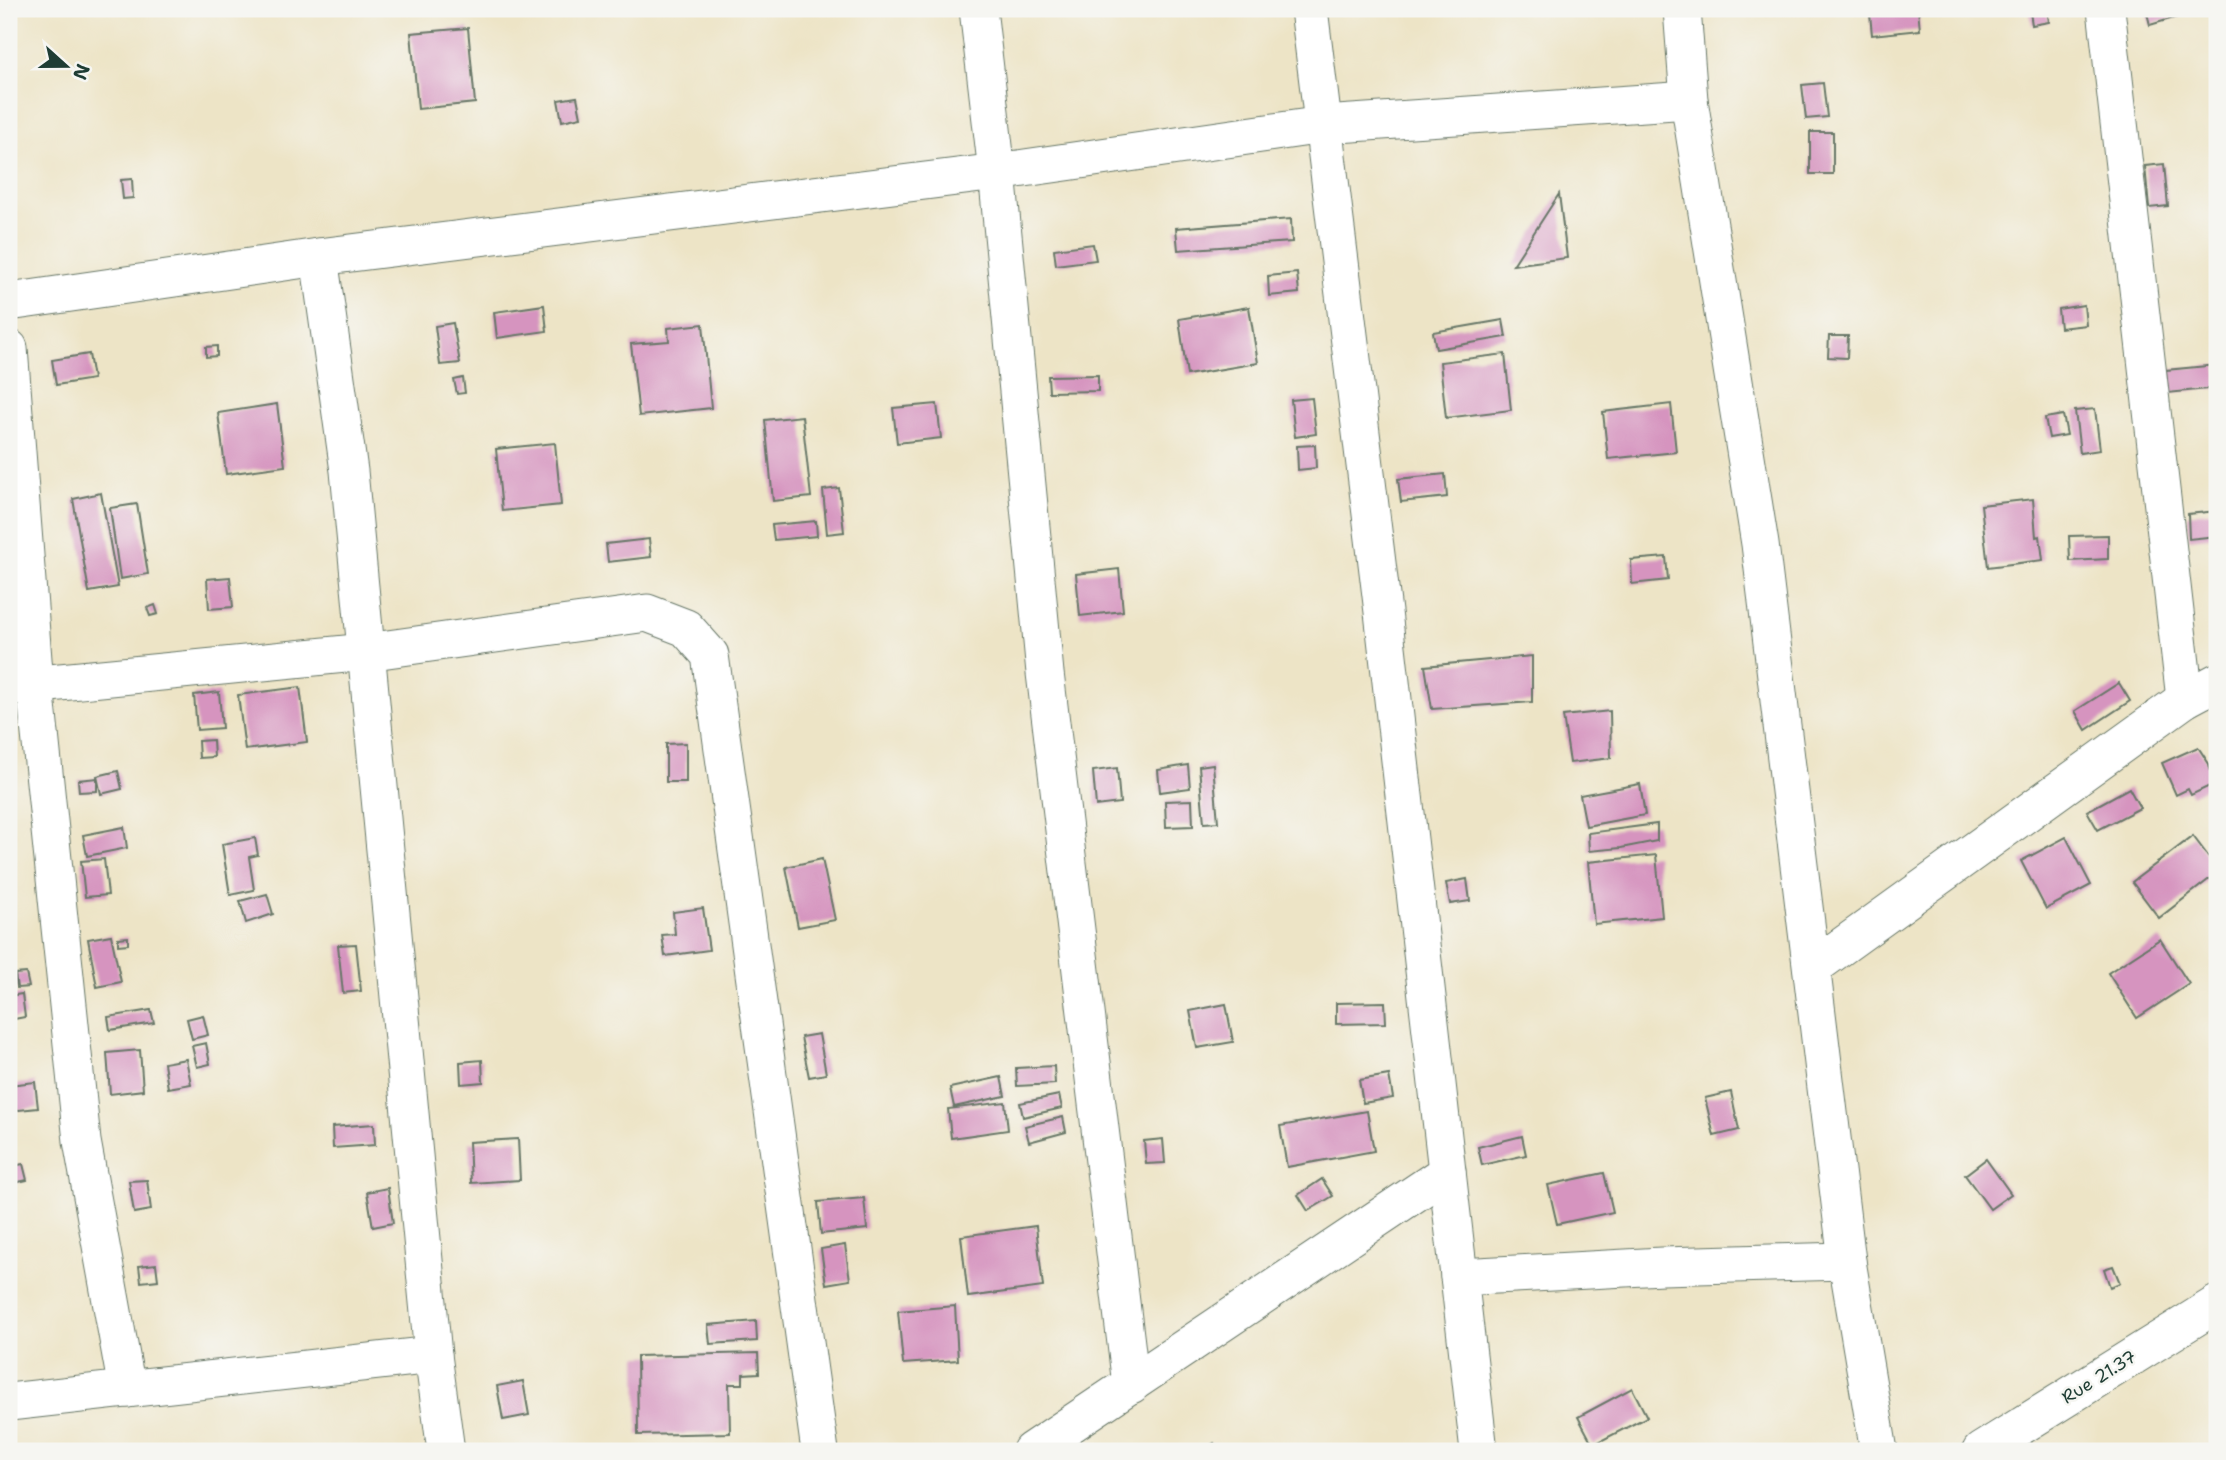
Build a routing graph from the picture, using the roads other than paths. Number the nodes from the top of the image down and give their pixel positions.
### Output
1 (978, 9) edge
2 (1309, 9) edge
3 (1682, 9) edge
4 (2106, 9) edge
5 (1689, 100) junction
6 (1323, 125) junction
7 (997, 172) junction
8 (319, 257) junction
9 (9, 302) edge
10 (9, 348) edge
11 (366, 652) junction
12 (2217, 682) edge
13 (22, 686) edge
14 (2185, 699) junction
15 (1812, 968) junction
16 (1447, 1172) junction
17 (1847, 1261) junction
18 (1459, 1277) junction
19 (2217, 1304) edge
20 (433, 1355) junction
21 (1131, 1385) junction
22 (127, 1389) junction
23 (9, 1402) edge
24 (446, 1451) edge
25 (820, 1451) edge
26 (1031, 1451) edge
27 (1479, 1451) edge
28 (1879, 1451) edge
29 (1981, 1451) edge

1 - 7 street
2 - 6 street
3 - 5 street
4 - 14 street
5 - 6 street
5 - 15 street
6 - 7 street
6 - 16 street
7 - 8 street
7 - 21 street
8 - 9 street
8 - 11 street
10 - 13 street
11 - 13 street
11 - 20 street
11 - 25 street
12 - 14 street
13 - 22 street
14 - 15 street
15 - 17 street
16 - 18 street
16 - 21 street
17 - 18 street
17 - 28 street
18 - 27 street
19 - 29 street, Rue 21.37
20 - 22 street
20 - 24 street
21 - 26 street
22 - 23 street

